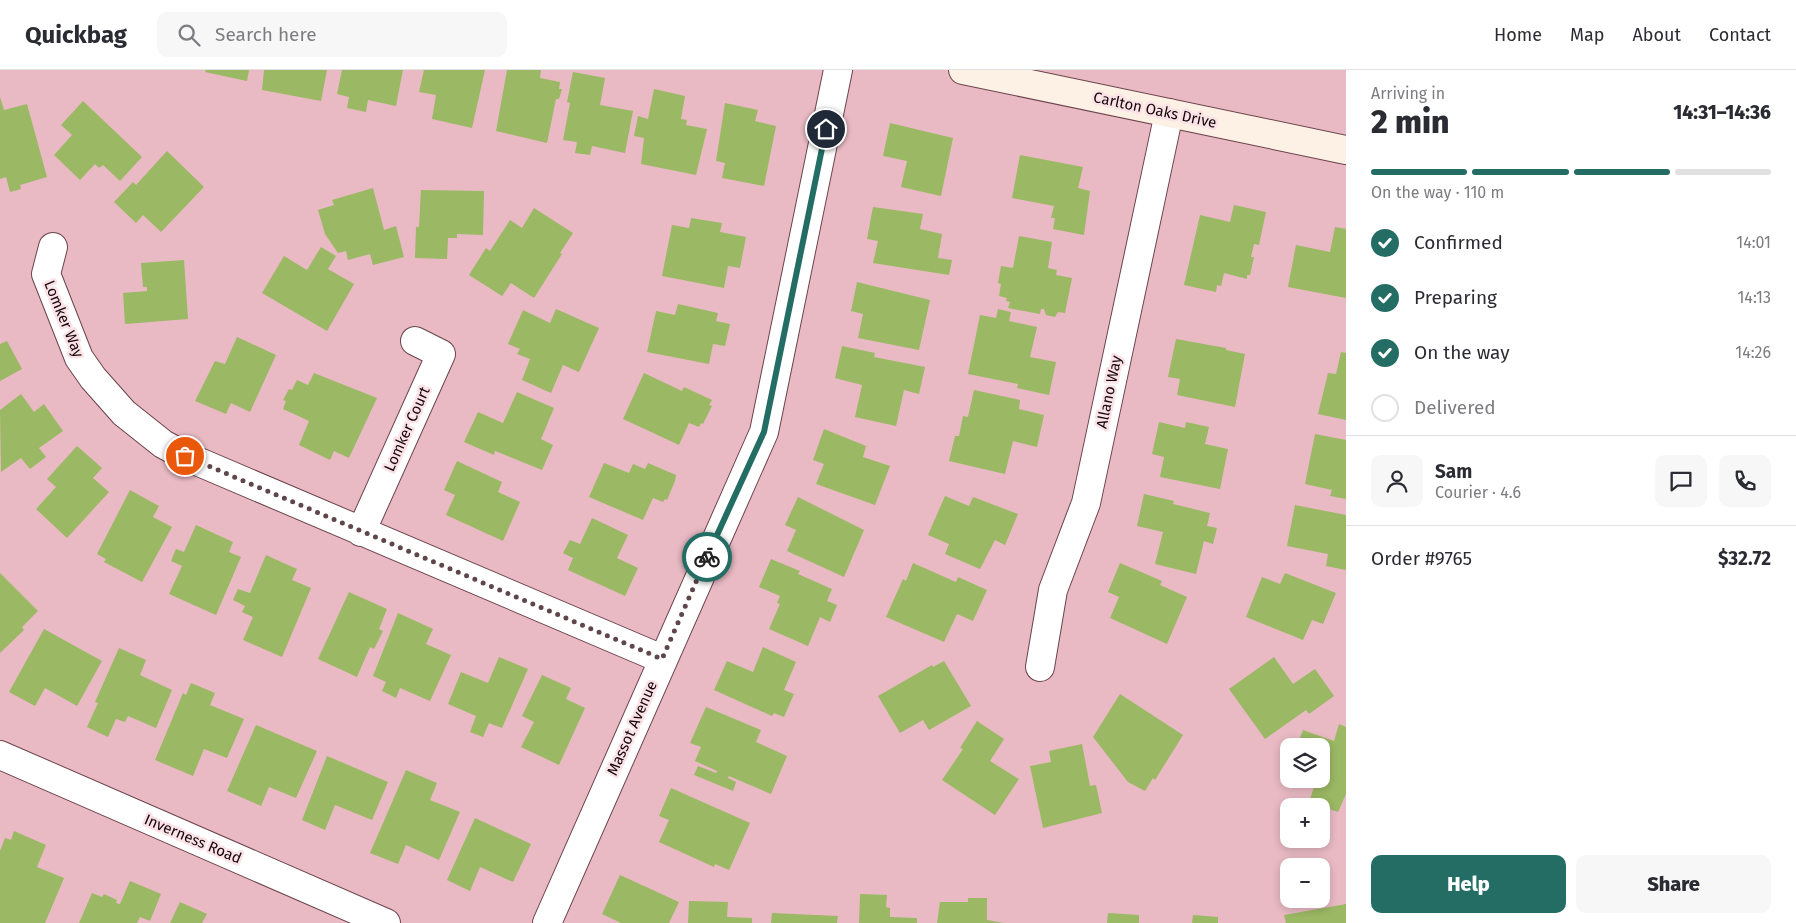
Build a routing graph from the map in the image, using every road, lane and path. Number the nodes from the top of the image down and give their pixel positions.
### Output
1 (838, 70) edge
2 (963, 70) edge
3 (1169, 113) junction
4 (1346, 150) edge
5 (54, 247) dead end
6 (415, 341) dead end
7 (361, 532) junction
8 (662, 659) junction
9 (1040, 667) dead end
10 (0, 755) edge
11 (386, 923) edge
12 (547, 923) edge

1 - 8 street, Massot Avenue
2 - 3 main road, Carlton Oaks Drive
3 - 4 main road, Carlton Oaks Drive
3 - 9 street, Allano Way
5 - 7 street, Lomker Way
6 - 7 street, Lomker Court
7 - 8 street, Lomker Way
8 - 12 street, Massot Avenue
10 - 11 street, Inverness Road

